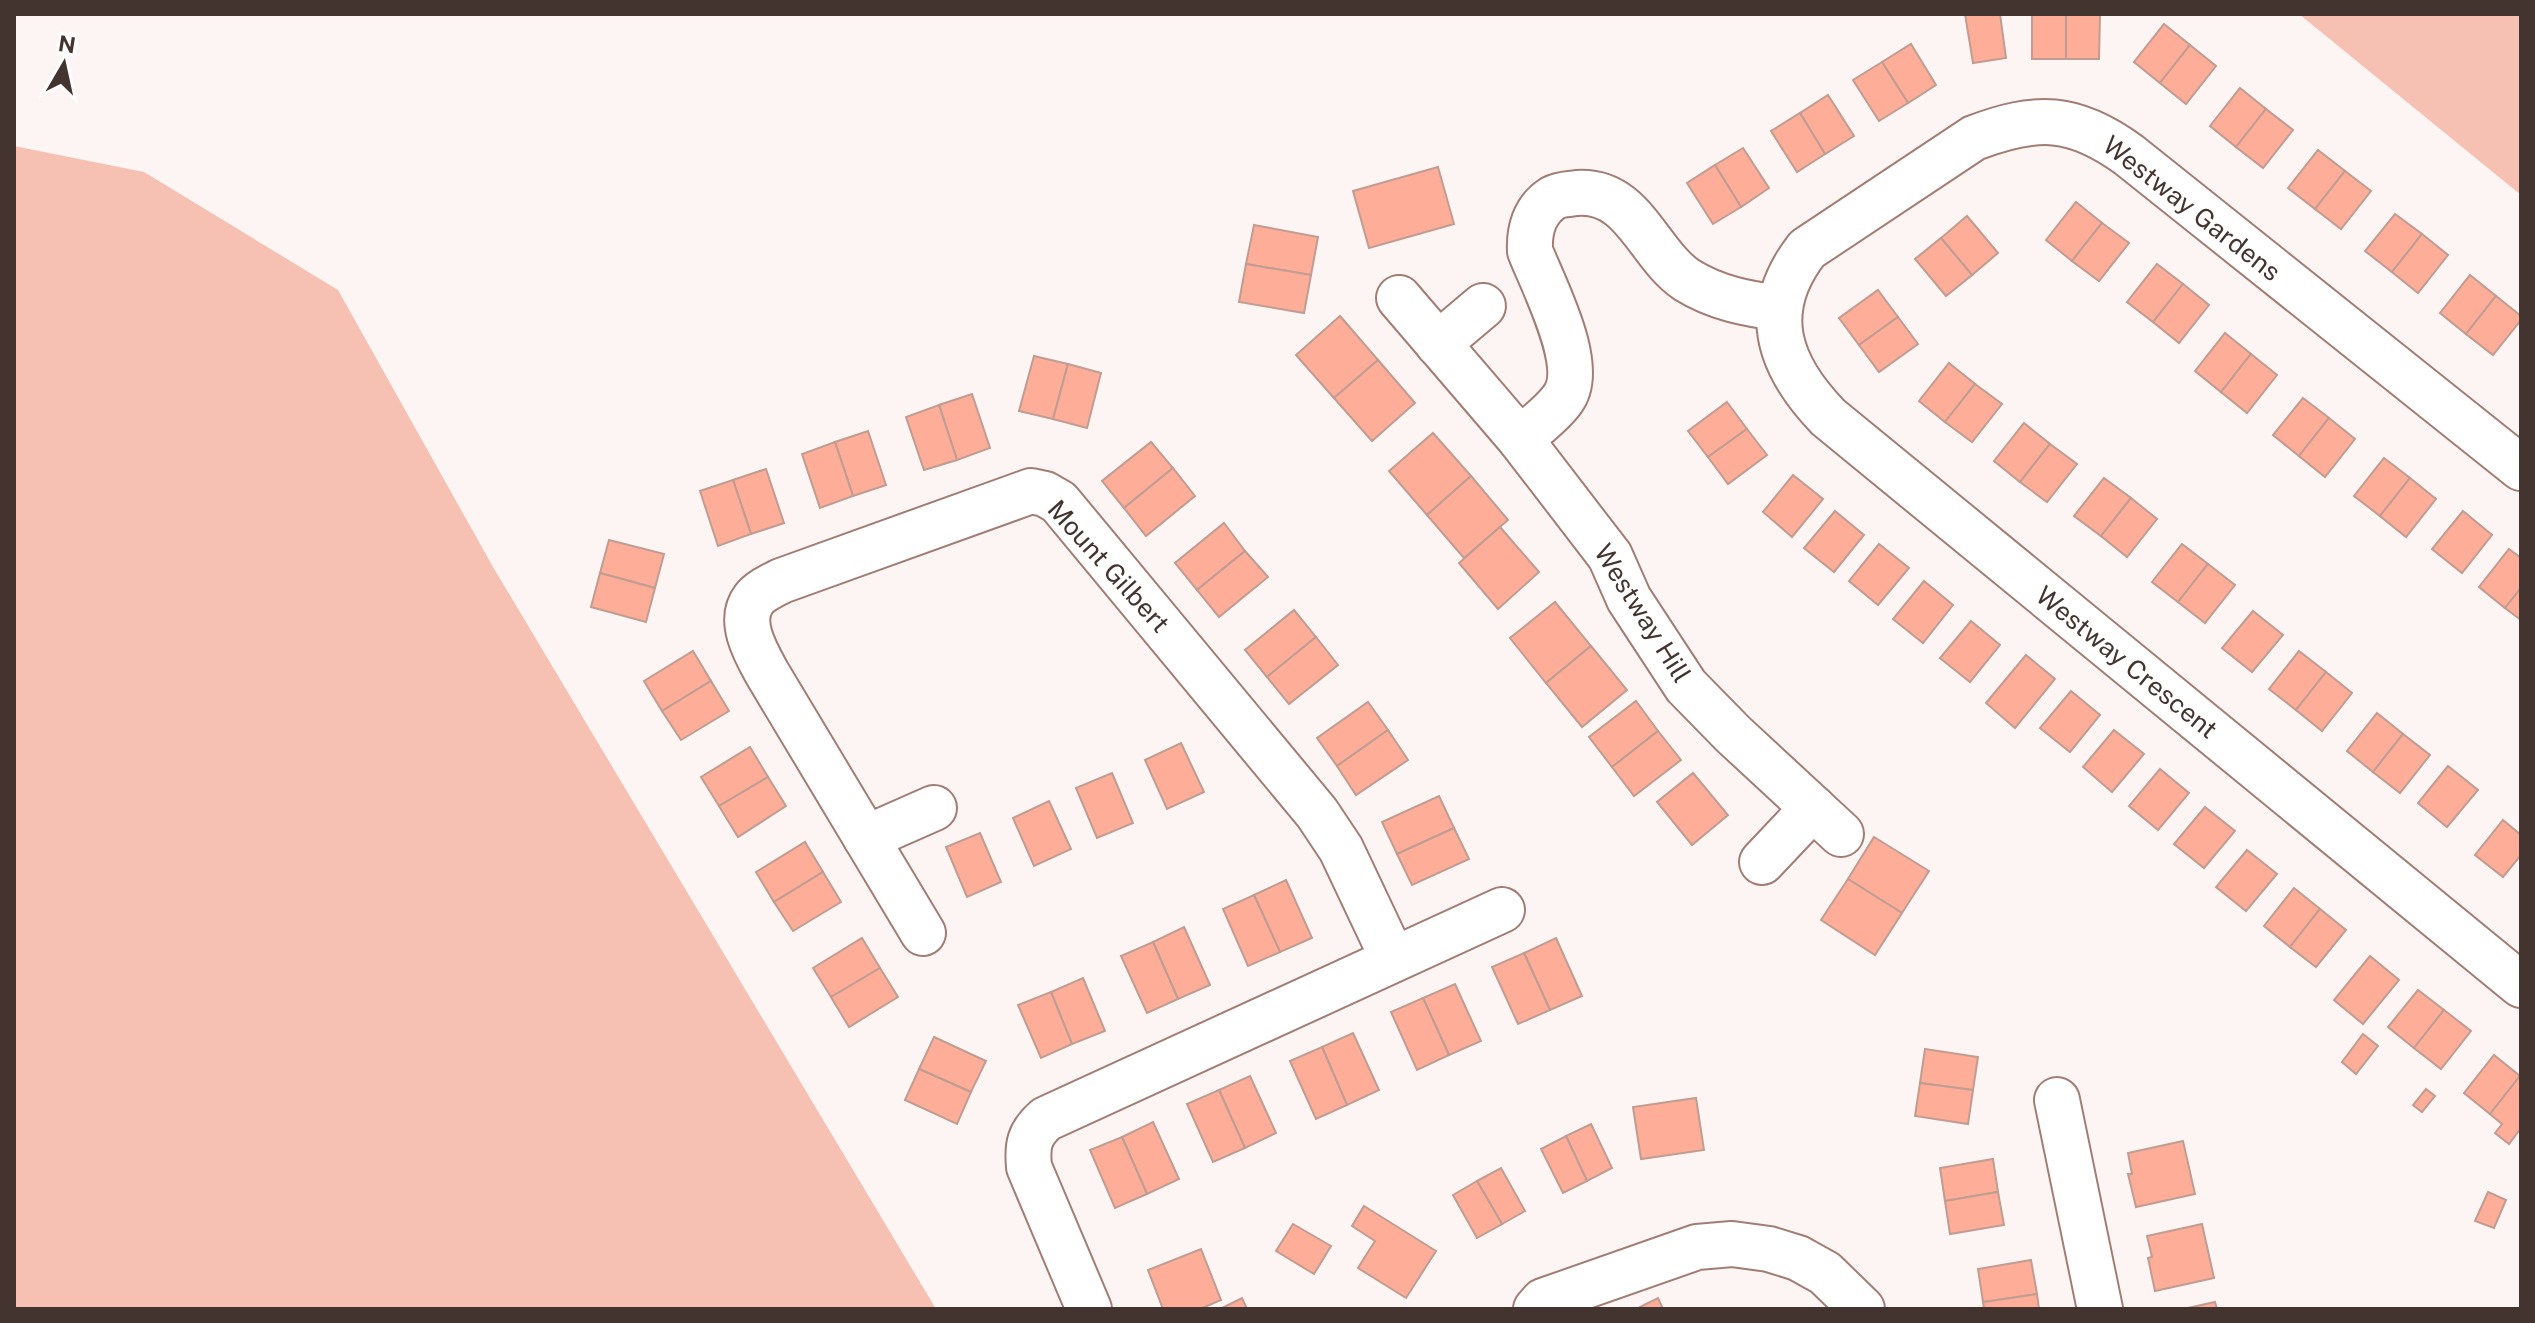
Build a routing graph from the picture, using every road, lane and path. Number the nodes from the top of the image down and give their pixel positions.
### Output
1 (1399, 298) dead end
2 (1483, 306) dead end
3 (1780, 308) junction
4 (1438, 344) junction
5 (1520, 439) junction
6 (2521, 468) edge
7 (934, 808) dead end
8 (866, 838) junction
9 (1762, 862) dead end
10 (1502, 910) dead end
11 (923, 933) dead end
12 (1393, 959) junction
13 (2521, 985) edge
14 (2057, 1100) dead end
15 (1085, 1299) edge
16 (1536, 1309) edge
17 (1862, 1309) edge
18 (2100, 1309) edge

1 - 4 street, Westway Hill
2 - 4 street
3 - 5 street
3 - 6 street, Westway Gardens
3 - 13 street, Westway Crescent
4 - 5 street, Westway Hill
5 - 9 street, Westway Hill
7 - 8 street
8 - 11 street, Mount Gilbert
8 - 12 street, Mount Gilbert
10 - 12 street
12 - 15 street
14 - 18 street
16 - 17 street

